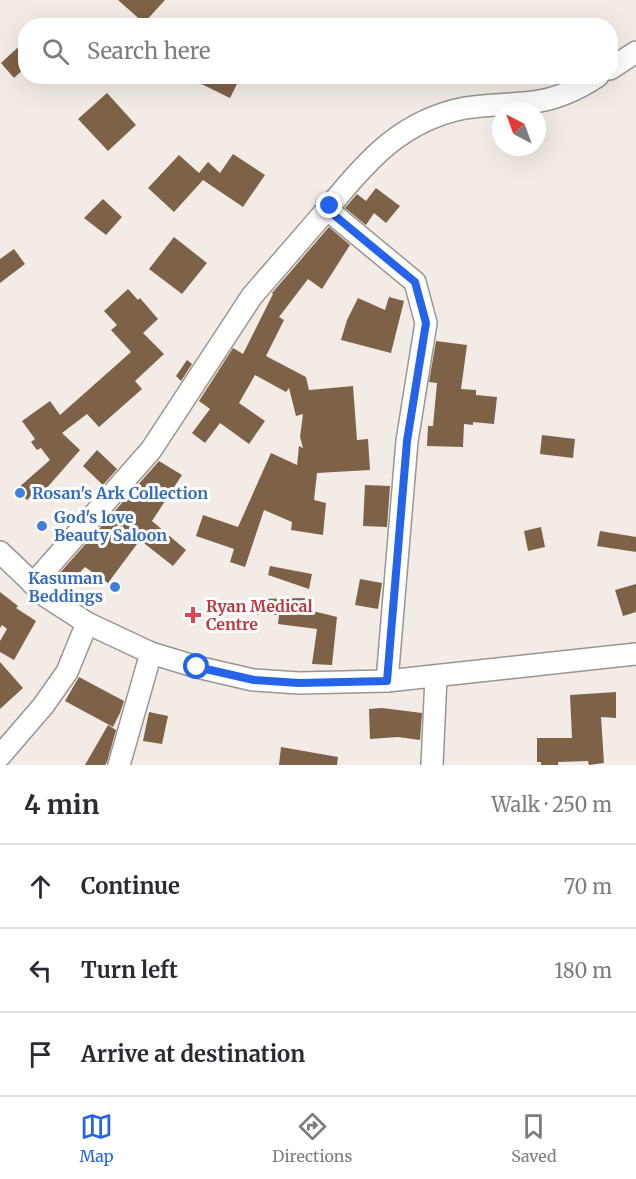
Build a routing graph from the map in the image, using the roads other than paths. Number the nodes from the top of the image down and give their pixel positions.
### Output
1 (636, 52) edge
2 (618, 64) edge
3 (587, 84) edge
4 (330, 206) junction
5 (0, 552) edge
6 (33, 584) junction
7 (87, 623) junction
8 (151, 653) junction
9 (636, 654) edge
10 (436, 676) junction
11 (387, 681) junction
12 (0, 756) edge
13 (119, 765) edge
14 (432, 765) edge

1 - 2 street
3 - 4 street
4 - 6 street
4 - 11 street
5 - 6 street
6 - 7 street
7 - 8 street
7 - 12 street
8 - 11 street
8 - 13 street
9 - 10 street
10 - 11 street
10 - 14 street

